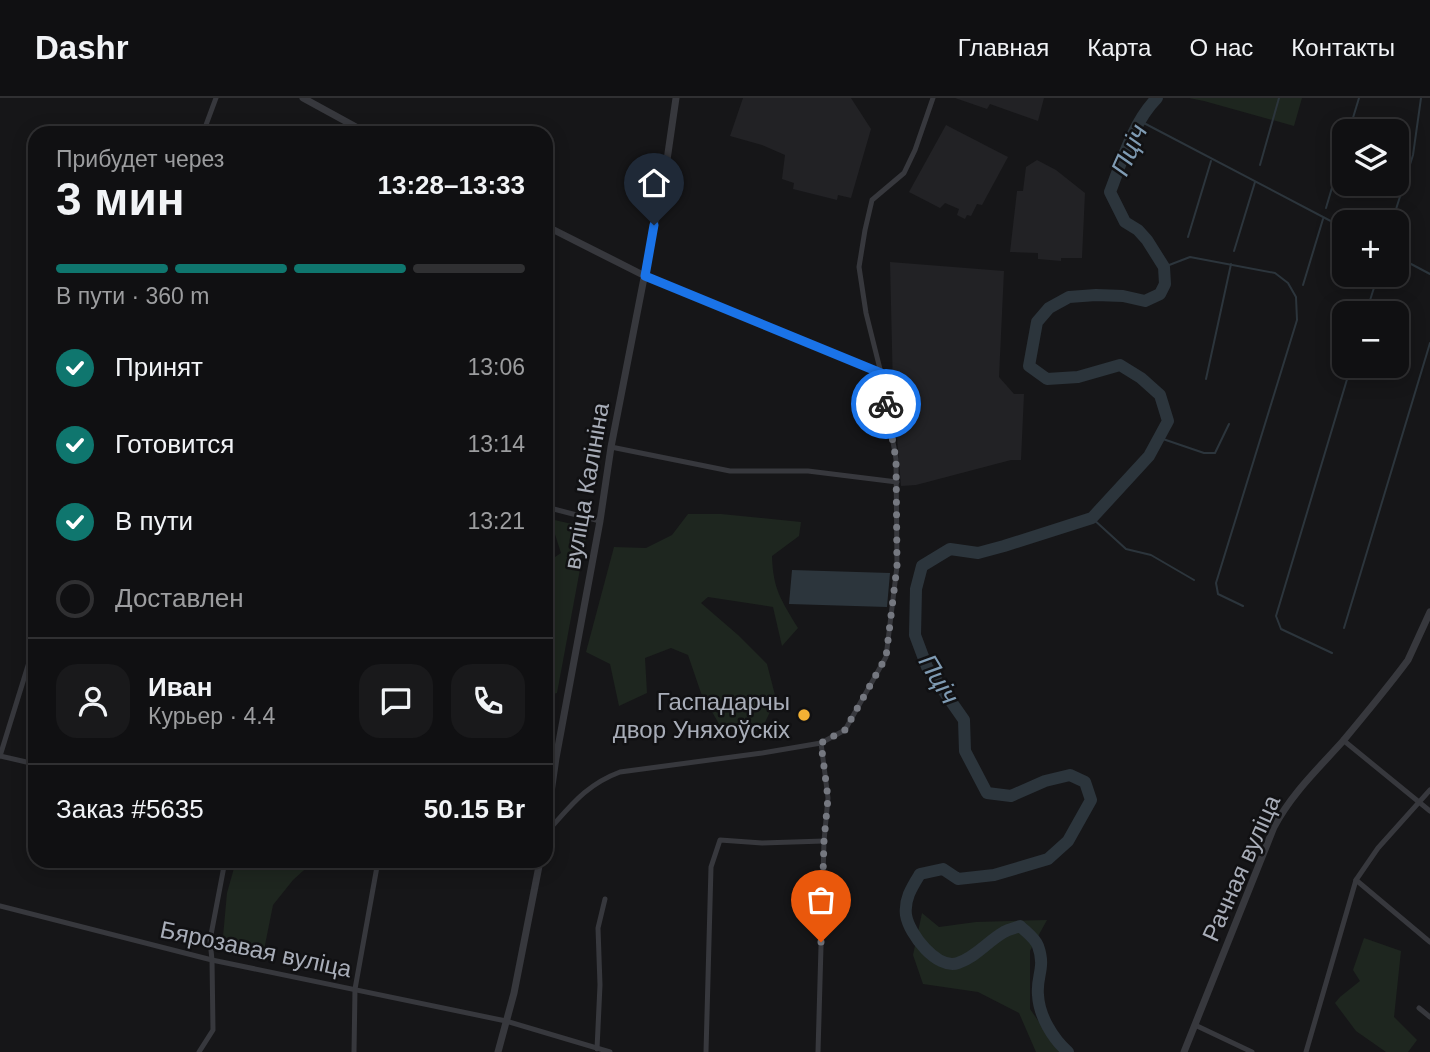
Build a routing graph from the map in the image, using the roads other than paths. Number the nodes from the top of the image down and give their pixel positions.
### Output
1 (216, 98) edge
2 (303, 98) edge
3 (676, 98) edge
4 (933, 98) edge
5 (206, 126) edge
6 (354, 126) edge
7 (553, 230) edge
8 (645, 276) junction
9 (881, 373) junction
10 (611, 447) junction
11 (897, 482) junction
12 (553, 509) edge
13 (600, 521) junction
14 (1430, 612) edge
15 (28, 670) edge
16 (1343, 740) junction
17 (821, 743) junction
18 (0, 756) edge
19 (553, 757) edge
20 (556, 758) junction
21 (28, 762) edge
22 (553, 779) edge
23 (1430, 790) edge
24 (1419, 802) junction
25 (1430, 811) edge
26 (553, 826) edge
27 (824, 841) junction
28 (224, 868) edge
29 (377, 868) edge
30 (539, 868) edge
31 (1356, 880) junction
32 (605, 899) dead end
33 (0, 906) edge
34 (1430, 942) edge
35 (212, 960) junction
36 (355, 989) junction
37 (1419, 1008) dead end
38 (1430, 1017) edge
39 (506, 1021) junction
40 (1195, 1026) junction
41 (597, 1049) junction
42 (199, 1052) edge
43 (354, 1052) edge
44 (498, 1052) edge
45 (610, 1052) edge
46 (706, 1052) edge
47 (818, 1052) edge
48 (1184, 1052) edge
49 (1252, 1052) edge
50 (1306, 1052) edge

1 - 5 street
2 - 6 street
3 - 8 street, вуліца Калініна
4 - 9 street
7 - 8 street
8 - 9 street
8 - 10 street, вуліца Калініна
9 - 11 street
10 - 11 street
10 - 13 street, вуліца Калініна
11 - 17 street
12 - 13 street
13 - 20 street, вуліца Калініна
14 - 16 street, Рачная вуліца
15 - 18 street
16 - 24 street
16 - 40 street, Рачная вуліца
17 - 26 street
17 - 27 street
18 - 21 street
19 - 20 street
20 - 22 street, вуліца Калініна
23 - 24 street
24 - 25 street
24 - 31 street
27 - 46 street
27 - 47 street
28 - 35 street
29 - 36 street
30 - 39 street
31 - 34 street
31 - 50 street
32 - 41 street
33 - 35 street, Бярозавая вуліца
35 - 36 street, Бярозавая вуліца
35 - 42 street
36 - 39 street, Бярозавая вуліца
36 - 43 street
37 - 38 street
39 - 41 street, Бярозавая вуліца
39 - 44 street
40 - 48 street, Рачная вуліца
40 - 49 street
41 - 45 street, Бярозавая вуліца

